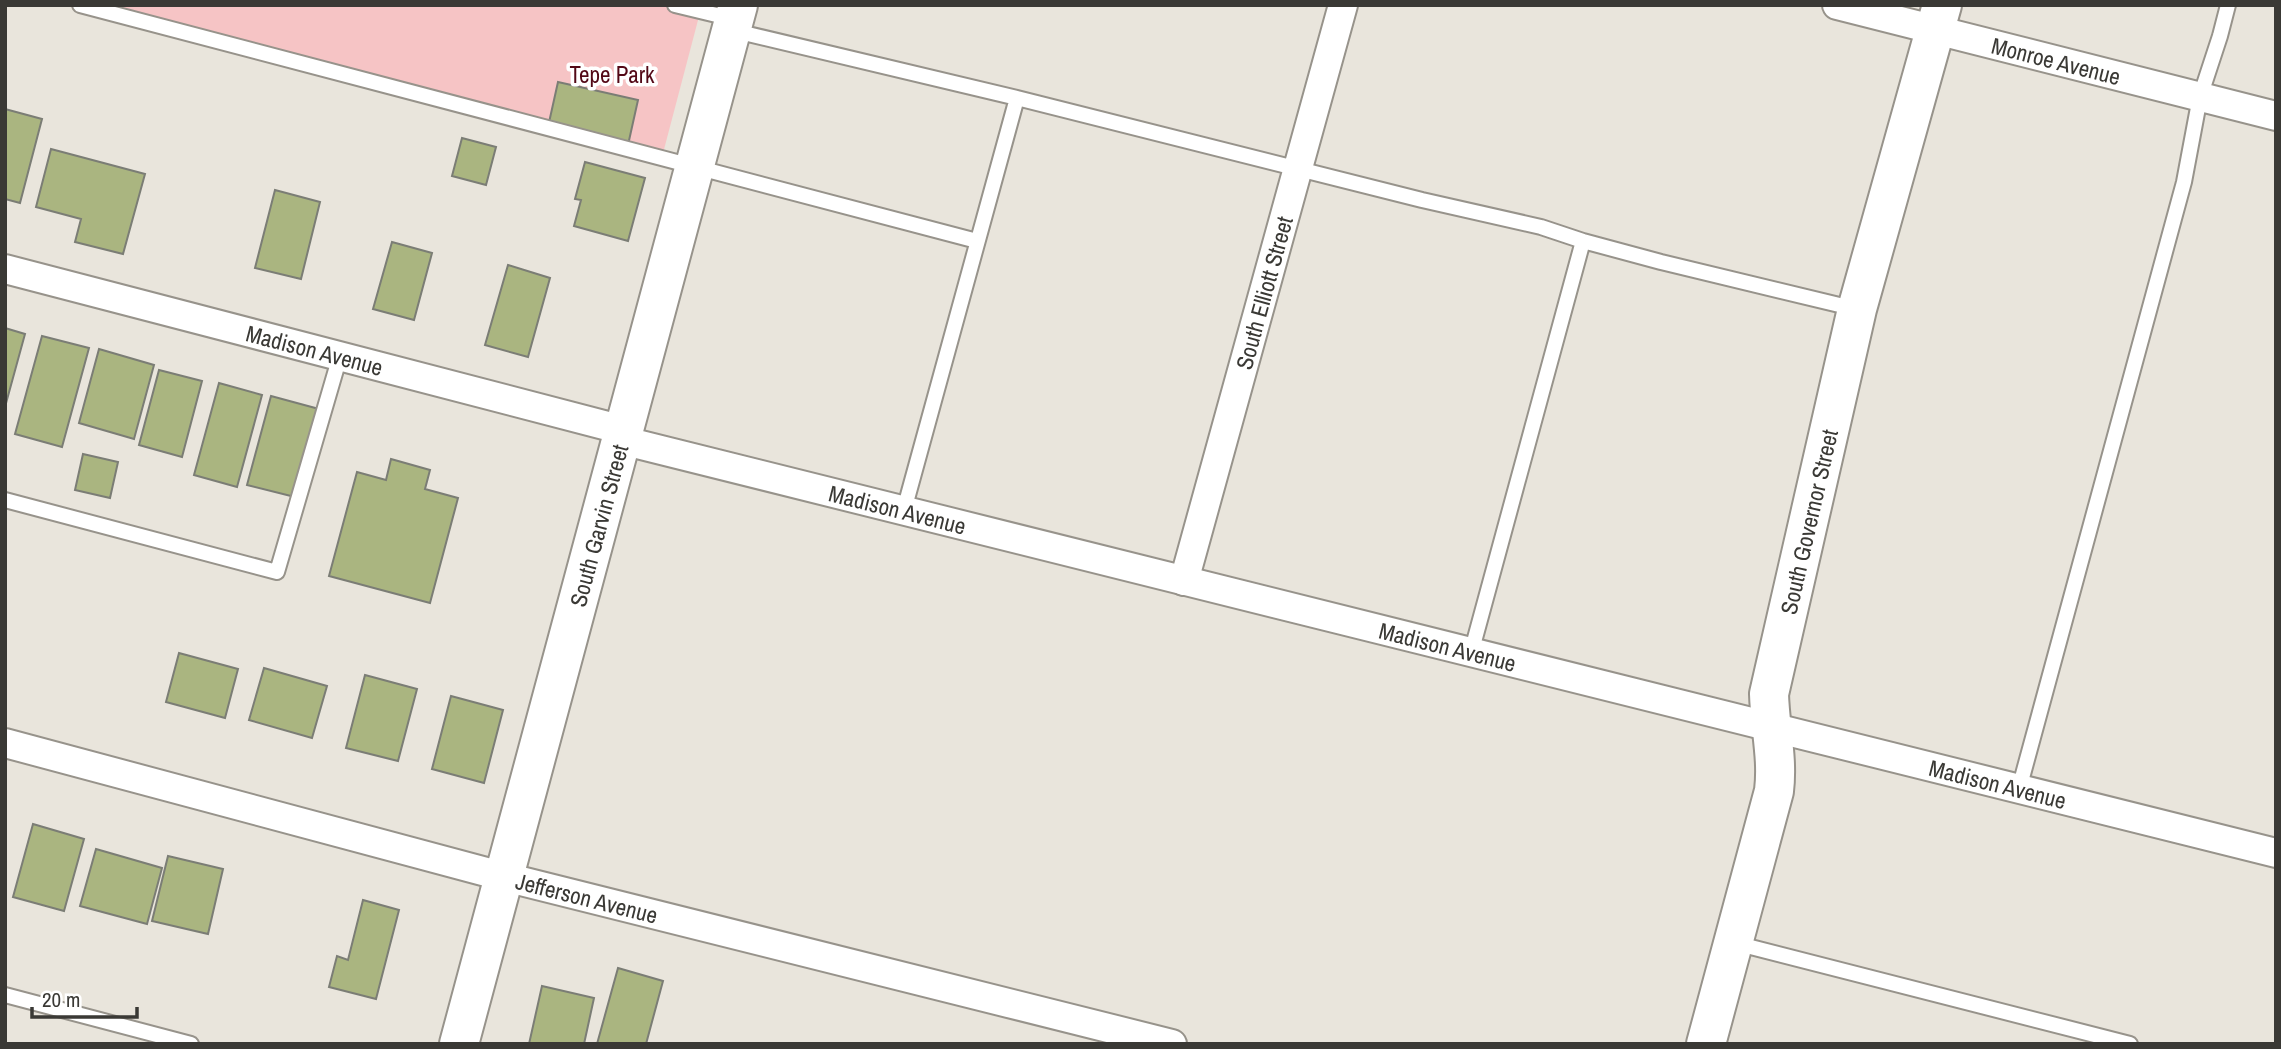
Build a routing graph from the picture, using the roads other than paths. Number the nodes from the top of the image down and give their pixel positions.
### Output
1 (79, 5) edge
2 (675, 5) edge
3 (1343, 5) edge
4 (1837, 5) edge
5 (2228, 5) edge
6 (735, 18) edge
7 (1939, 18) edge
8 (1017, 97) junction
9 (2200, 97) junction
10 (2276, 116) edge
11 (694, 167) junction
12 (1298, 170) junction
13 (977, 241) junction
14 (1583, 241) junction
15 (5, 269) edge
16 (1857, 309) junction
17 (340, 356) junction
18 (622, 435) junction
19 (5, 500) edge
20 (904, 510) junction
21 (1184, 581) junction
22 (1471, 653) junction
23 (1770, 729) junction
24 (5, 743) edge
25 (2019, 789) junction
26 (2276, 853) edge
27 (505, 877) junction
28 (1733, 943) junction
29 (5, 995) edge
30 (191, 1044) edge
31 (459, 1044) edge
32 (1172, 1044) edge
33 (1706, 1044) edge
34 (2130, 1044) edge

1 - 11 lane
2 - 6 lane
3 - 12 street, South Elliott Street
4 - 7 street, Monroe Avenue
5 - 9 lane
6 - 8 lane
6 - 11 street, South Garvin Street
7 - 9 street, Monroe Avenue
7 - 16 street, South Governor Street
8 - 12 lane
8 - 13 lane
9 - 10 street, Monroe Avenue
9 - 25 lane
11 - 13 lane
11 - 18 street, South Garvin Street
12 - 14 lane
12 - 21 street, South Elliott Street
13 - 20 lane
14 - 16 lane
14 - 22 lane
15 - 17 street, Madison Avenue
16 - 23 street, South Governor Street
17 - 18 street, Madison Avenue
17 - 19 lane
18 - 20 street, Madison Avenue
18 - 27 street, South Garvin Street
20 - 21 street, Madison Avenue
21 - 22 street, Madison Avenue
22 - 23 street, Madison Avenue
23 - 25 street, Madison Avenue
23 - 28 street, South Governor Street
24 - 27 street, Jefferson Avenue
25 - 26 street, Madison Avenue
27 - 31 street, South Garvin Street
27 - 32 street, Jefferson Avenue
28 - 33 street, South Governor Street
28 - 34 lane
29 - 30 lane

